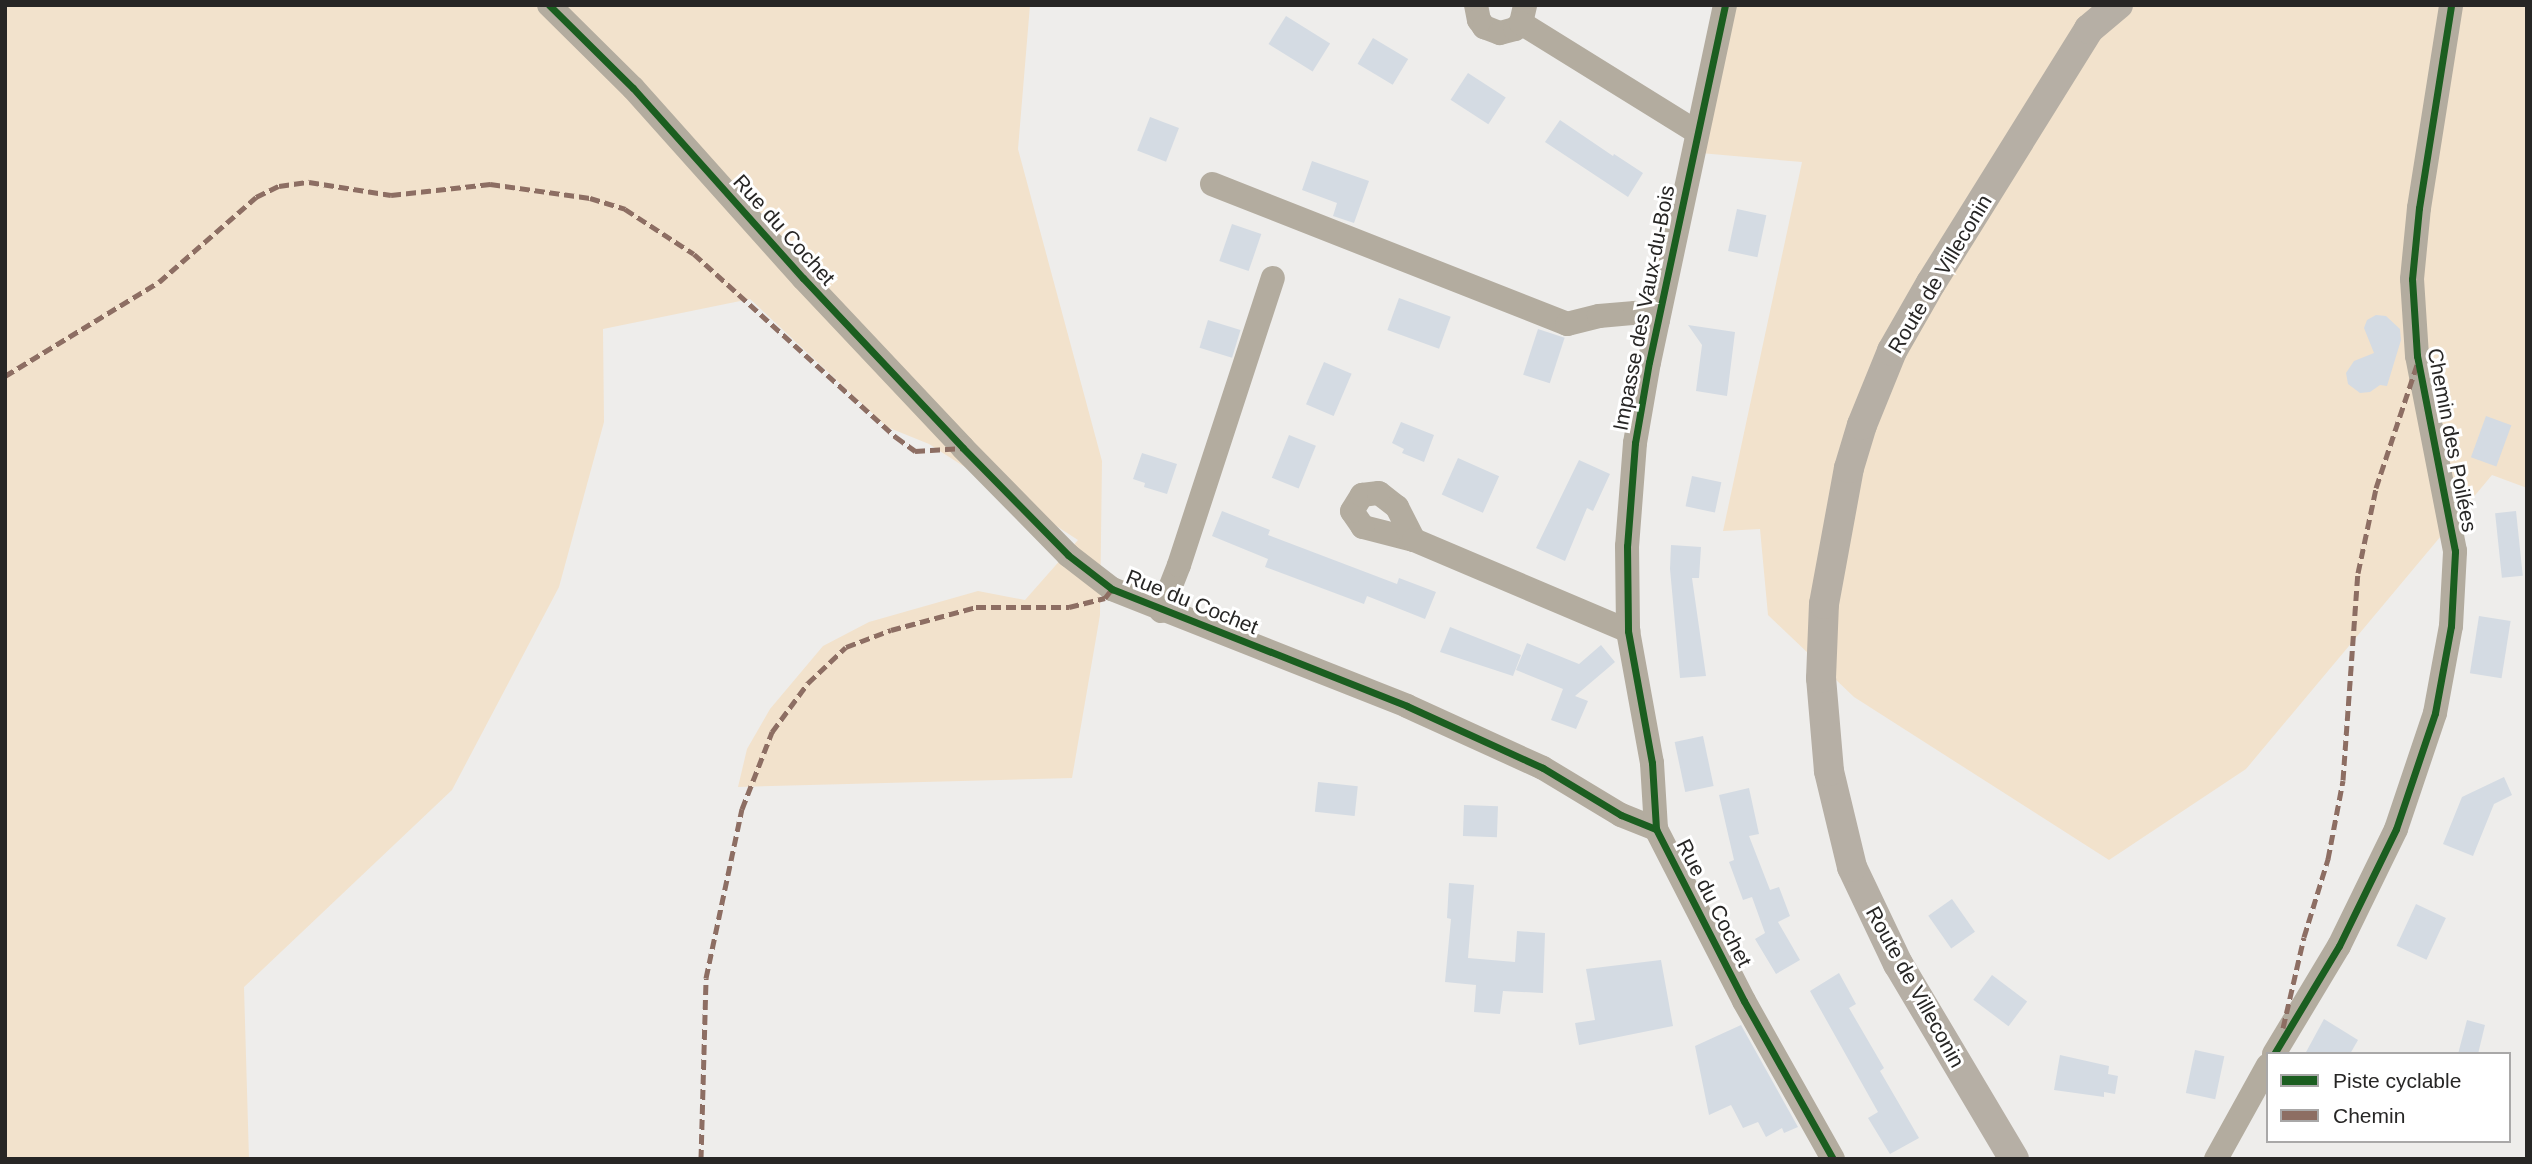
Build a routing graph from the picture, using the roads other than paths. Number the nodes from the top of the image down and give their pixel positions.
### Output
1 (549, 5) edge
2 (1476, 5) edge
3 (1725, 5) edge
4 (2118, 5) edge
5 (2451, 5) edge
6 (1523, 14) edge
7 (1697, 132) junction
8 (1212, 184) dead end
9 (1273, 278) dead end
10 (1658, 320) junction
11 (1414, 540) dead end
12 (1161, 611) junction
13 (1629, 631) junction
14 (1656, 829) junction
15 (2275, 1052) edge
16 (2266, 1069) edge
17 (1833, 1159) edge
18 (2014, 1159) edge
19 (2216, 1159) edge

1 - 12 street, Rue du Cochet
2 - 6 street
3 - 7 street, Impasse des Vaux-du-Bois
4 - 18 main road, Route de Villeconin
5 - 15 street, Chemin des Poilées
6 - 7 street
7 - 10 street, Impasse des Vaux-du-Bois
8 - 10 street
9 - 12 street
10 - 13 street, Impasse des Vaux-du-Bois
11 - 13 street
12 - 14 street, Rue du Cochet
13 - 14 street, Impasse des Vaux-du-Bois
14 - 17 street, Rue du Cochet
16 - 19 street

